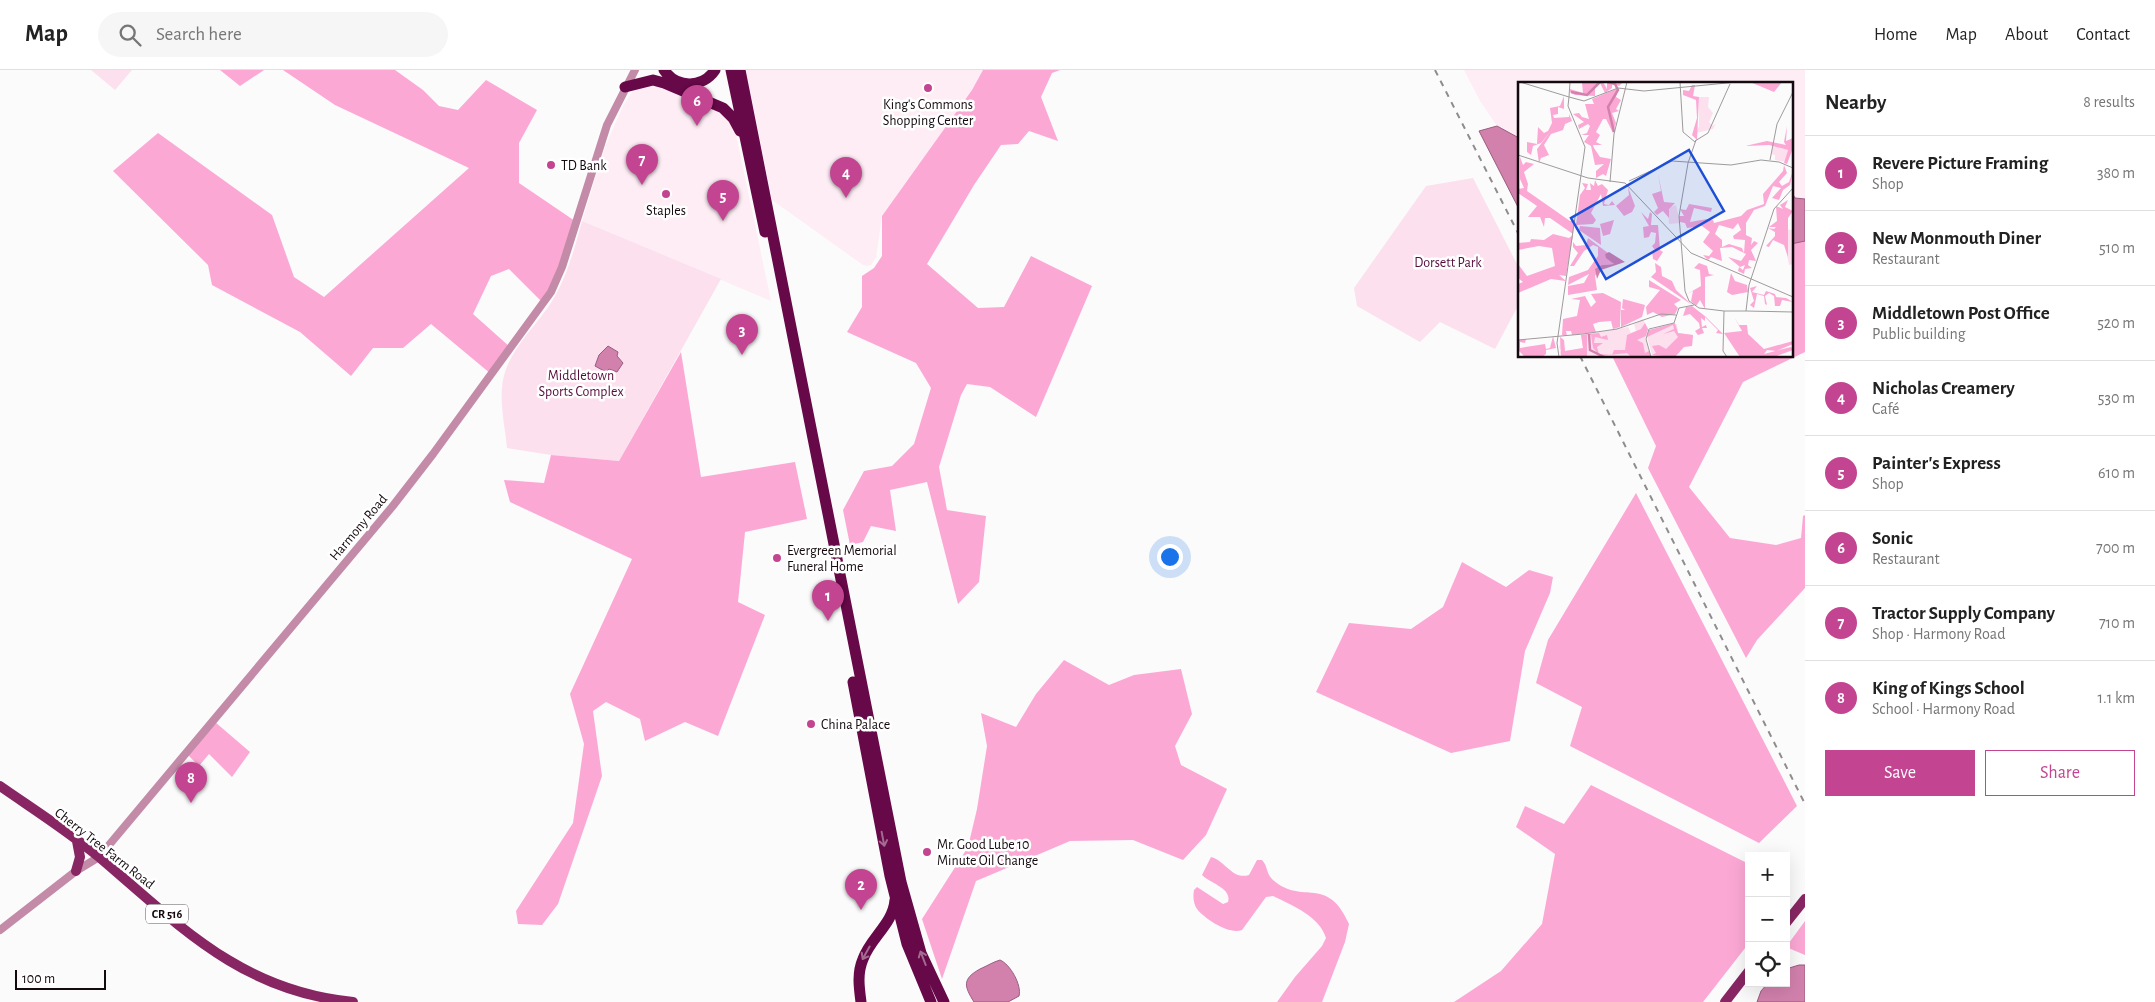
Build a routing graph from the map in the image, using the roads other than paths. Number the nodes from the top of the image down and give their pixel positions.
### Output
1 (635, 70) edge
2 (664, 70) edge
3 (715, 70) edge
4 (731, 70) edge
5 (740, 70) edge
6 (625, 87) junction
7 (747, 144) junction
8 (0, 786) edge
9 (77, 841) junction
10 (99, 857) junction
11 (76, 871) junction
12 (896, 895) junction
13 (1803, 901) edge
14 (1790, 918) edge
15 (0, 930) edge
16 (1745, 976) edge
17 (353, 1002) edge
18 (860, 1002) edge
19 (931, 1002) edge
20 (944, 1002) edge
21 (1726, 1002) edge

1 - 6 street, Harmony Road
2 - 3 highway
4 - 7 highway
20 -> 5 highway
6 - 7 highway
6 - 10 street, Harmony Road
7 -> 12 highway
8 - 9 main road, Cherry Tree Farm Road / CR 516
9 - 10 main road, Cherry Tree Farm Road / CR 516
9 - 11 main road
10 - 11 street, Harmony Road
10 - 17 main road, Cherry Tree Farm Road / CR 516
11 - 15 street, Harmony Road
12 -> 18 highway
12 - 19 highway
13 - 14 main road
16 - 21 main road

